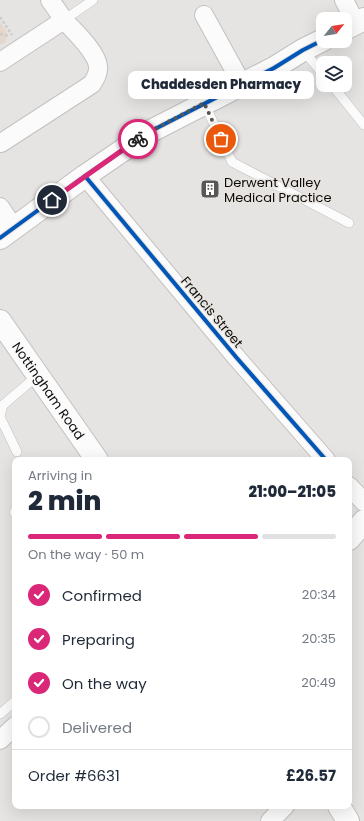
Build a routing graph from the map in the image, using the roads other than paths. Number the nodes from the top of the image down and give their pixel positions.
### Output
1 (50, 0) edge
2 (93, 0) edge
3 (344, 0) edge
4 (204, 15) dead end
5 (64, 20) junction
6 (355, 24) edge
7 (316, 44) edge
8 (303, 50) junction
9 (0, 62) edge
10 (316, 66) edge
11 (242, 84) junction
12 (338, 92) edge
13 (204, 103) junction
14 (364, 125) edge
15 (1, 143) edge
16 (85, 176) junction
17 (0, 207) edge
18 (349, 223) dead end
19 (7, 233) edge
20 (0, 321) edge
21 (37, 376) junction
22 (0, 416) edge
23 (17, 452) dead end
24 (95, 457) edge
25 (323, 457) edge
26 (352, 489) edge
27 (364, 502) edge
28 (364, 521) edge
29 (352, 535) edge
30 (12, 704) edge
31 (0, 714) edge
32 (12, 729) edge
33 (0, 740) edge
34 (282, 809) edge
35 (341, 809) edge
36 (270, 821) edge
37 (348, 821) edge

1 - 5 street
2 - 5 lane
3 - 6 street
4 - 11 street
5 - 9 street
5 - 15 street
7 - 8 street
8 - 10 lane
8 - 11 street
11 - 13 street
12 - 14 lane
13 - 16 street
13 - 18 lane
16 - 19 street
16 - 25 street, Francis Street
17 - 19 street
20 - 21 street, Nottingham Road
21 - 22 lane
21 - 24 street, Nottingham Road
22 - 23 lane
26 - 27 street
28 - 29 street
30 - 31 lane
32 - 33 street
34 - 36 street
35 - 37 street

